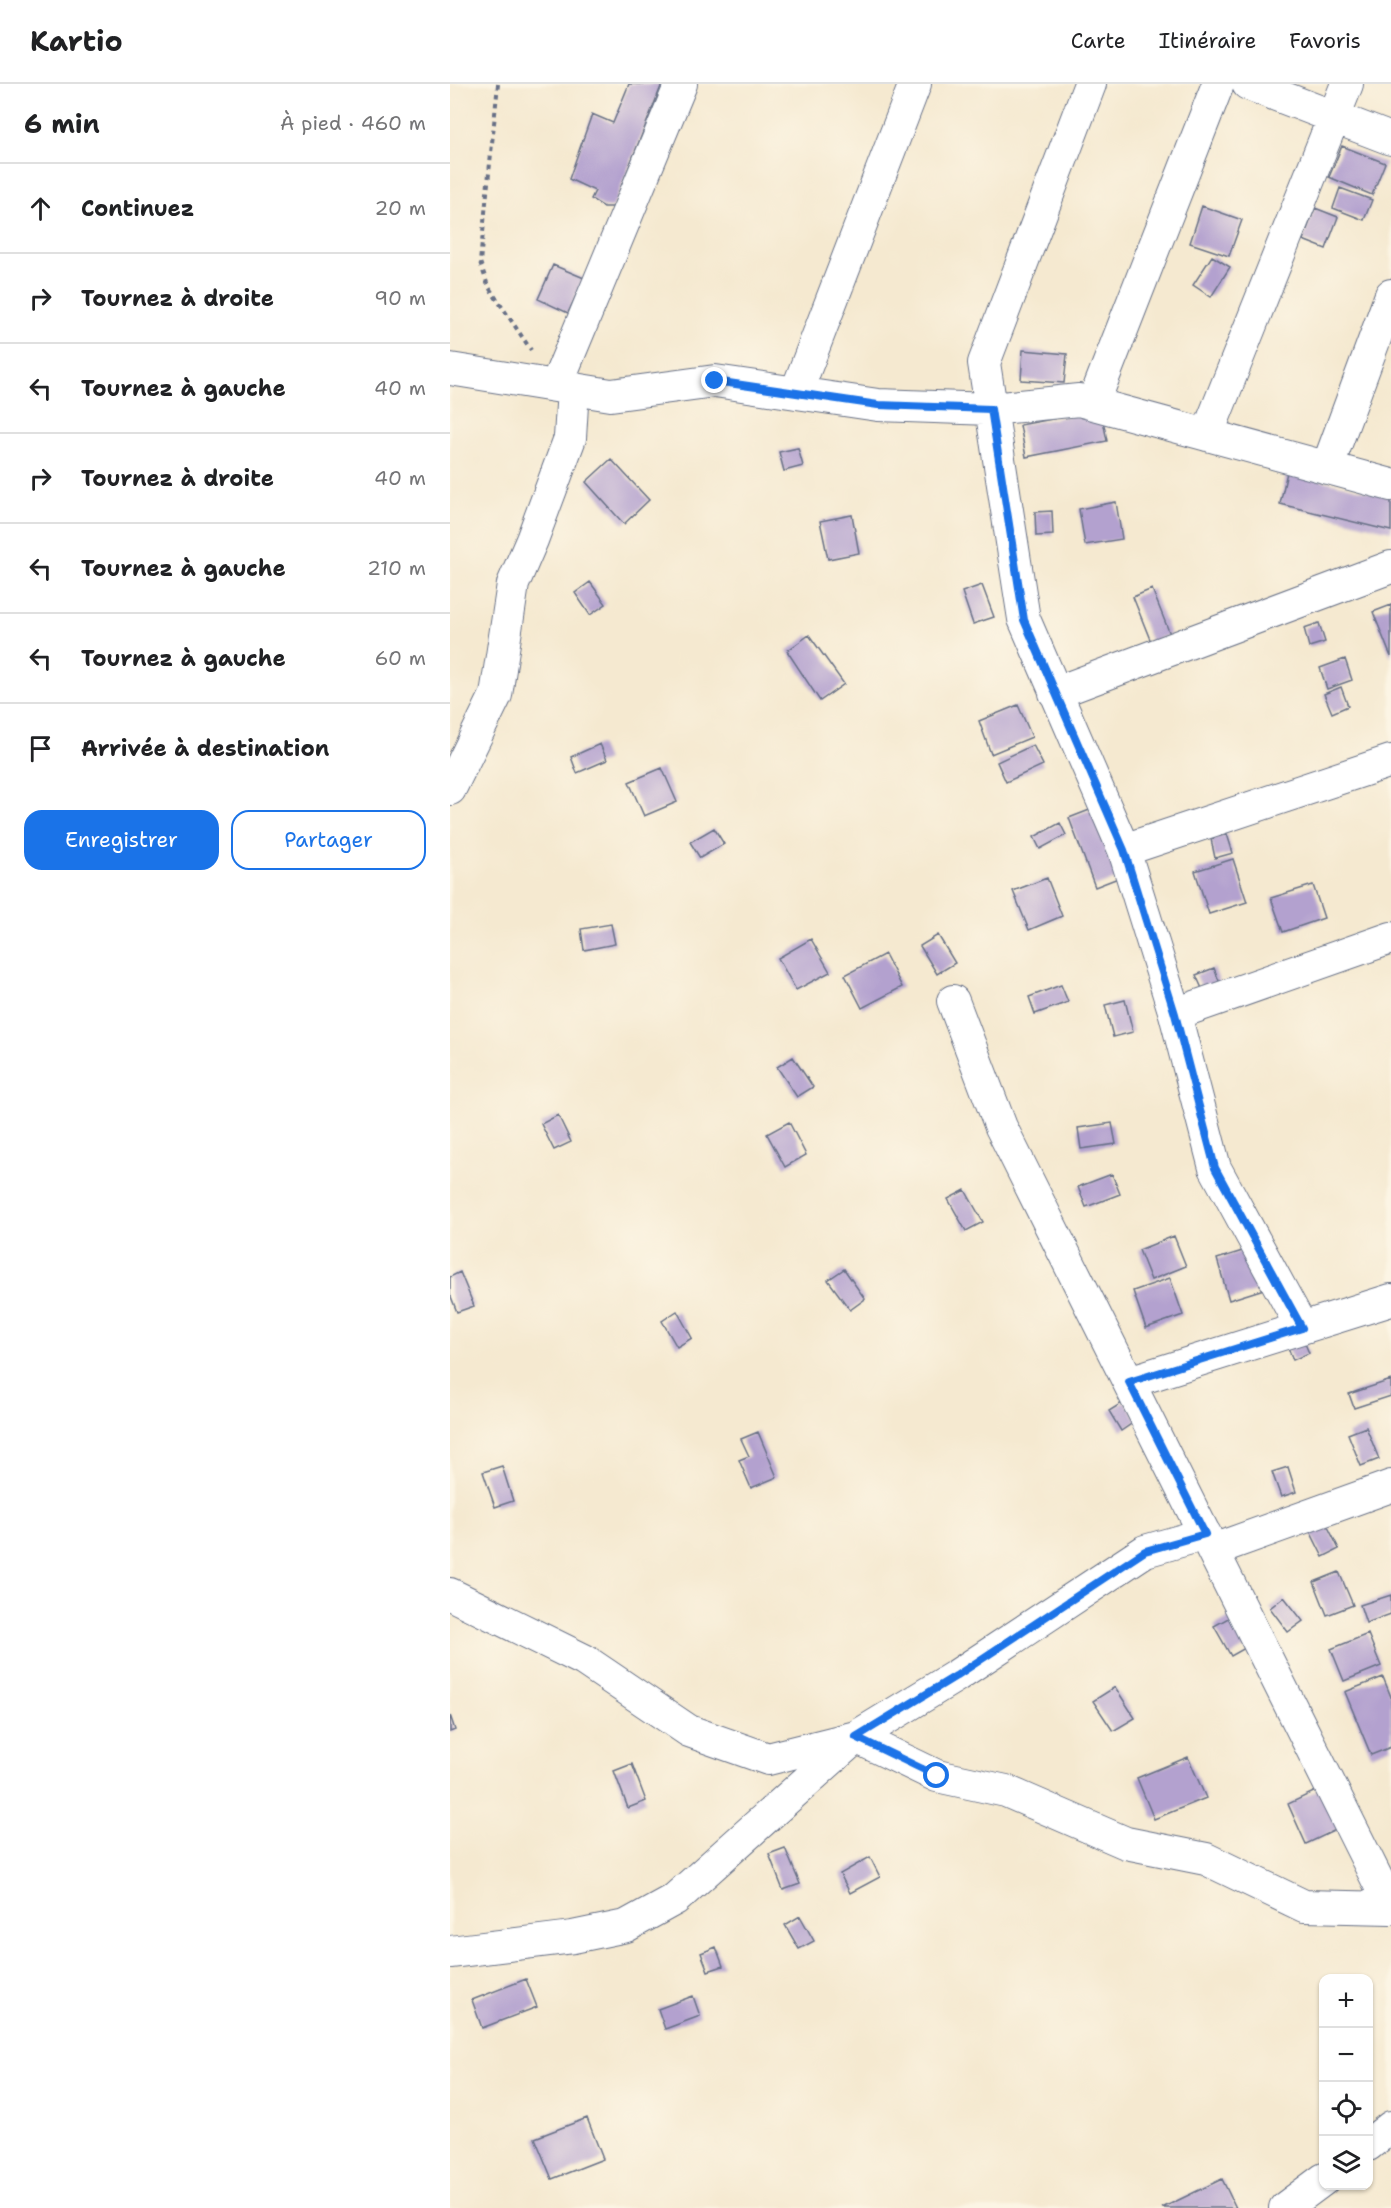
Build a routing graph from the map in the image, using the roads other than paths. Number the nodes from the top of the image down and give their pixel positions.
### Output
1 (681, 84) edge
2 (915, 84) edge
3 (1090, 84) edge
4 (1218, 84) edge
5 (1248, 84) edge
6 (1347, 84) edge
7 (1334, 116) junction
8 (1391, 139) edge
9 (1391, 295) edge
10 (450, 369) edge
11 (565, 387) junction
12 (796, 393) junction
13 (1093, 404) junction
14 (991, 409) junction
15 (1207, 435) junction
16 (1327, 468) junction
17 (1391, 485) edge
18 (1391, 567) edge
19 (1055, 693) junction
20 (1391, 761) edge
21 (450, 789) edge
22 (1124, 850) junction
23 (1391, 938) edge
24 (953, 1001) dead end
25 (1175, 1014) junction
26 (1391, 1300) edge
27 (1302, 1328) junction
28 (1129, 1382) junction
29 (1391, 1486) edge
30 (1209, 1542) junction
31 (450, 1594) edge
32 (856, 1737) junction
33 (1391, 1907) edge
34 (450, 1952) edge
35 (1391, 2127) edge
36 (1373, 2141) edge
37 (1319, 2182) edge
38 (1285, 2208) edge

1 - 11 street
2 - 12 street
3 - 14 street
4 - 13 street
5 - 7 street
6 - 7 street
7 - 8 street
7 - 15 street
9 - 16 street
10 - 11 street
11 - 12 street
11 - 21 street
12 - 14 street
13 - 14 street
13 - 15 street
14 - 19 street
15 - 16 street
16 - 17 street
18 - 19 street
19 - 22 street
20 - 22 street
22 - 25 street
23 - 25 street
24 - 28 street
25 - 27 street
26 - 27 street
27 - 28 street
28 - 30 street
29 - 30 street
30 - 32 street
30 - 33 street
31 - 32 street
32 - 33 street
32 - 34 street
35 - 36 street
37 - 38 street

